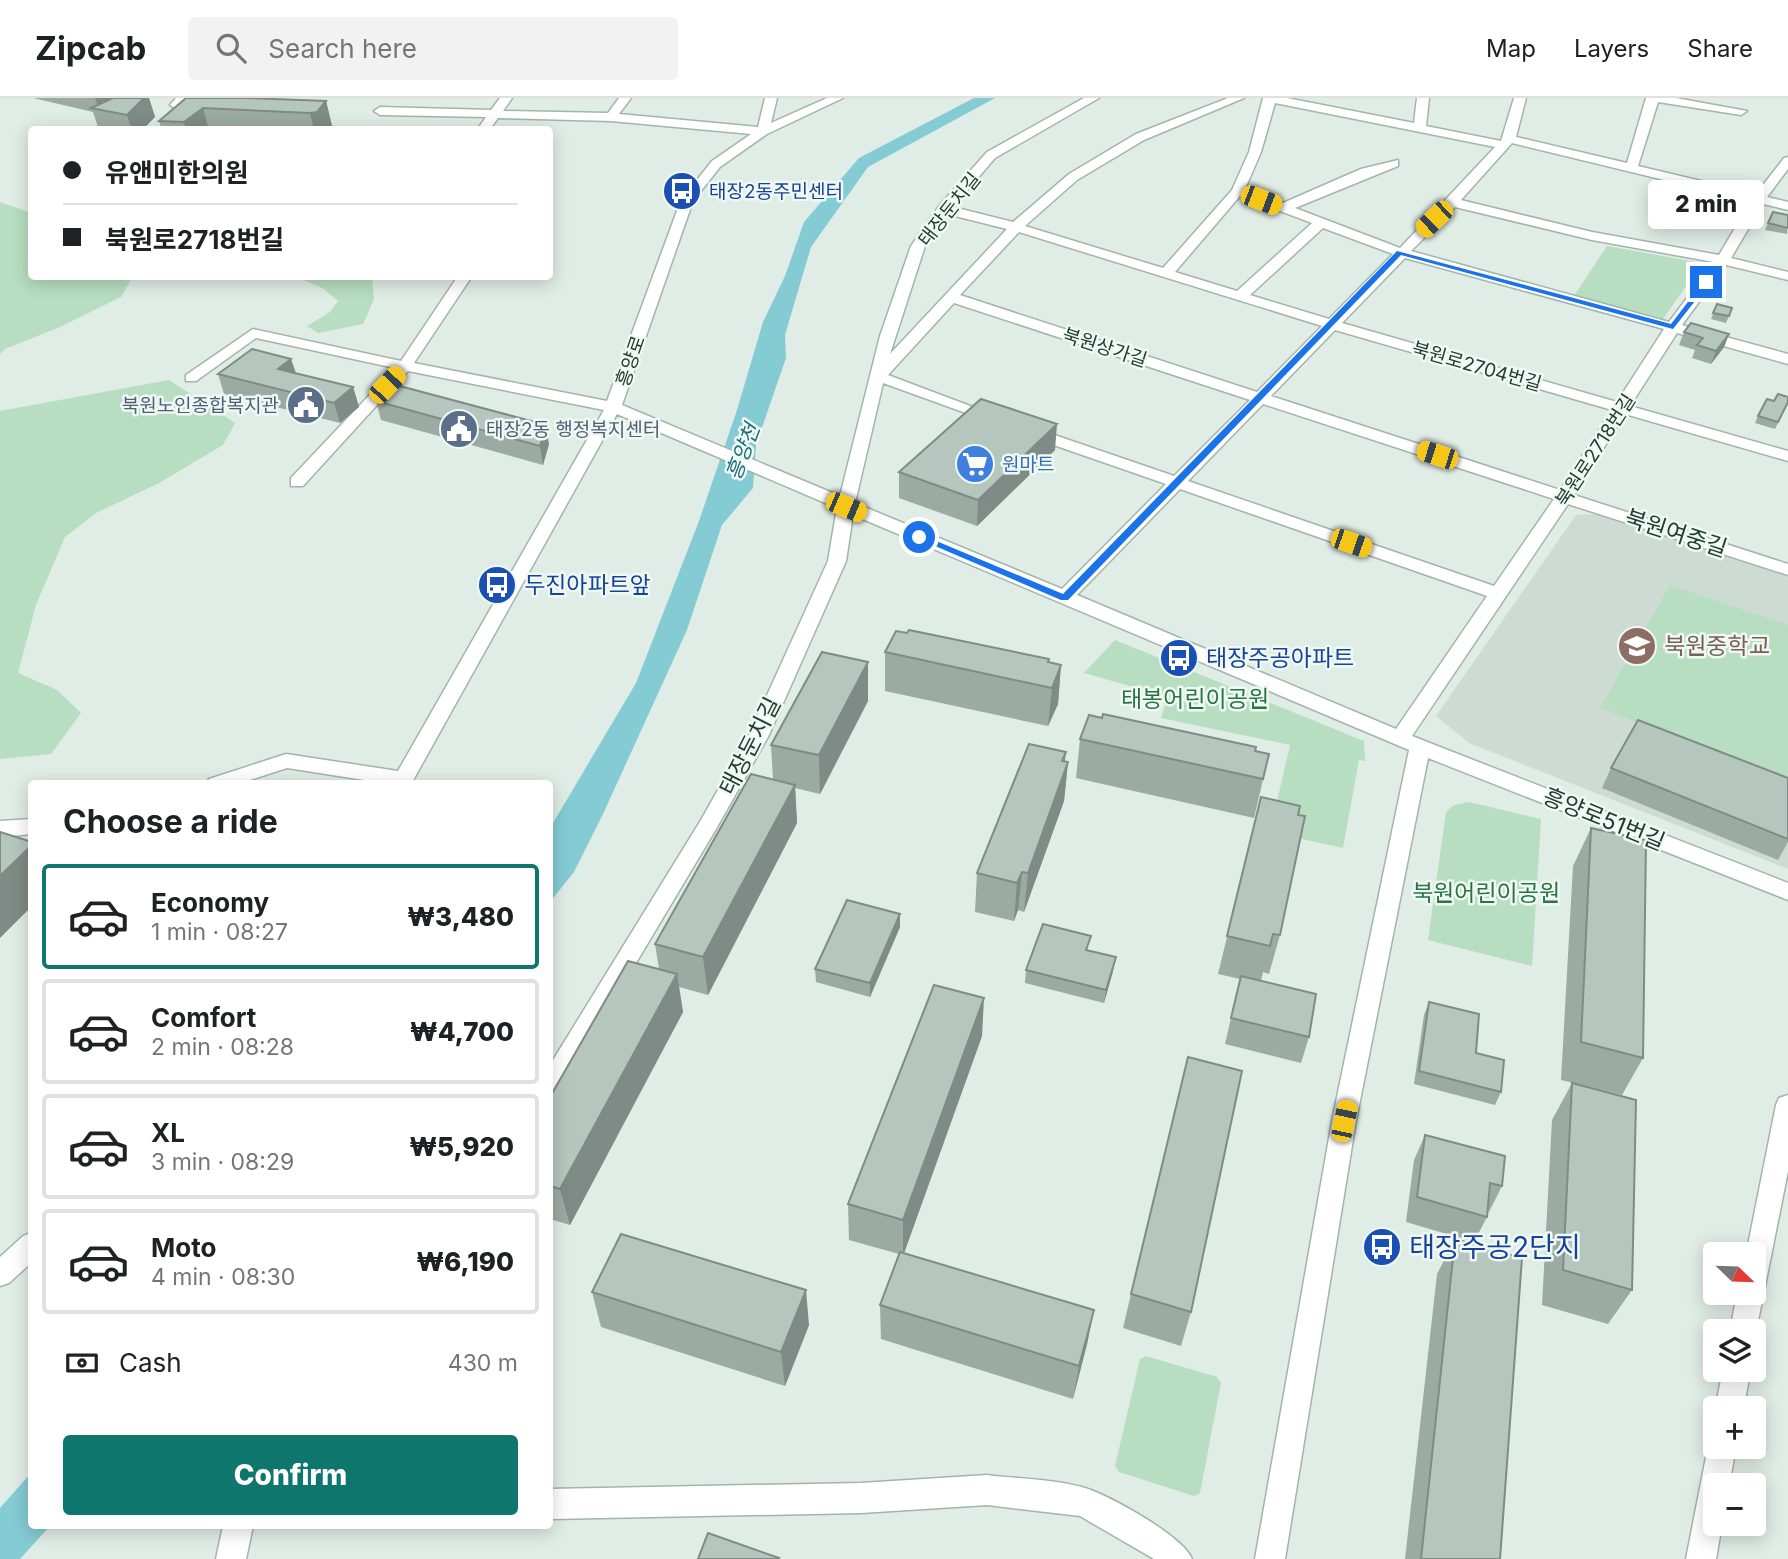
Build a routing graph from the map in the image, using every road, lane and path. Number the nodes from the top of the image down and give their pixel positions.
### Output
1 (391, 98) edge
2 (506, 98) edge
3 (625, 98) edge
4 (771, 98) edge
5 (837, 98) edge
6 (1093, 98) edge
7 (1238, 98) edge
8 (1270, 98) edge
9 (1423, 98) edge
10 (1520, 98) edge
11 (1653, 98) edge
12 (1741, 111) dead end
13 (493, 113) junction
14 (611, 117) junction
15 (485, 126) edge
16 (1420, 128) junction
17 (763, 131) junction
18 (1506, 142) junction
19 (1788, 161) edge
20 (1394, 163) dead end
21 (1631, 169) junction
22 (1238, 191) junction
23 (1759, 198) junction
24 (1452, 202) junction
25 (1788, 206) edge
26 (1283, 208) junction
27 (944, 209) junction
28 (1320, 223) junction
29 (1016, 227) junction
30 (1399, 252) junction
31 (1723, 260) junction
32 (1166, 273) junction
33 (1788, 276) edge
34 (462, 280) edge
35 (1240, 296) junction
36 (951, 298) junction
37 (1330, 324) junction
38 (1673, 327) junction
39 (1788, 359) edge
40 (405, 366) junction
41 (877, 376) junction
42 (191, 379) dead end
43 (1258, 397) junction
44 (613, 407) junction
45 (1623, 407) junction
46 (1788, 456) edge
47 (297, 482) dead end
48 (1177, 484) junction
49 (1564, 497) junction
50 (836, 503) junction
51 (1788, 569) edge
52 (1499, 594) junction
53 (1064, 598) junction
54 (1410, 743) junction
55 (228, 780) edge
56 (391, 780) edge
57 (403, 780) edge
58 (28, 826) edge
59 (0, 829) edge
60 (1788, 892) edge
61 (553, 1080) edge
62 (1788, 1105) edge
63 (1762, 1242) edge
64 (28, 1248) edge
65 (0, 1274) edge
66 (1720, 1459) edge
67 (553, 1504) edge
68 (236, 1529) edge
69 (231, 1559) edge
70 (1177, 1559) edge
71 (1270, 1559) edge
72 (1701, 1559) edge

1 - 13 street
2 - 13 street
3 - 14 street
4 - 17 street
5 - 17 street, 흥양로
6 - 27 street, 태장둔치길
7 - 29 street
8 - 16 street
8 - 22 street
9 - 16 street
10 - 18 street
11 - 12 street
11 - 21 street
13 - 14 street
13 - 15 street
14 - 17 street
16 - 18 street
17 - 44 street, 흥양로
18 - 21 street
18 - 24 street
19 - 23 street, 북원로2718번길
20 - 26 street
21 - 23 street
22 - 26 street
22 - 32 street
23 - 25 street
23 - 31 street, 북원로2718번길
24 - 30 street
24 - 31 street
26 - 28 street
27 - 29 street
27 - 41 street, 태장둔치길
28 - 30 street
28 - 35 street
29 - 32 street
29 - 36 street
30 - 37 street
30 - 38 street
31 - 33 street
31 - 38 street, 북원로2718번길
32 - 35 street
34 - 40 street
35 - 37 street
36 - 41 street
36 - 43 street, 북원상가길
37 - 43 street
37 - 45 street, 북원로2704번길
38 - 39 street
38 - 45 street, 북원로2718번길
40 - 42 street
40 - 44 street
40 - 47 street
41 - 48 street
41 - 50 street, 태장둔치길
43 - 48 street
43 - 49 street
44 - 50 street, 흥양로51번길
44 - 57 street, 흥양로
45 - 46 street, 북원로2704번길
45 - 49 street, 북원로2718번길
48 - 52 street
48 - 53 street
49 - 51 street, 북원여중길
49 - 52 street, 북원로2718번길
50 - 53 street, 흥양로51번길
50 - 61 street, 태장둔치길
52 - 54 street, 북원로2718번길
53 - 54 street, 흥양로51번길
54 - 60 street, 흥양로51번길
54 - 71 street
55 - 56 street
58 - 59 street
62 - 63 street
64 - 65 street
66 - 72 street
67 - 70 street
68 - 69 street

